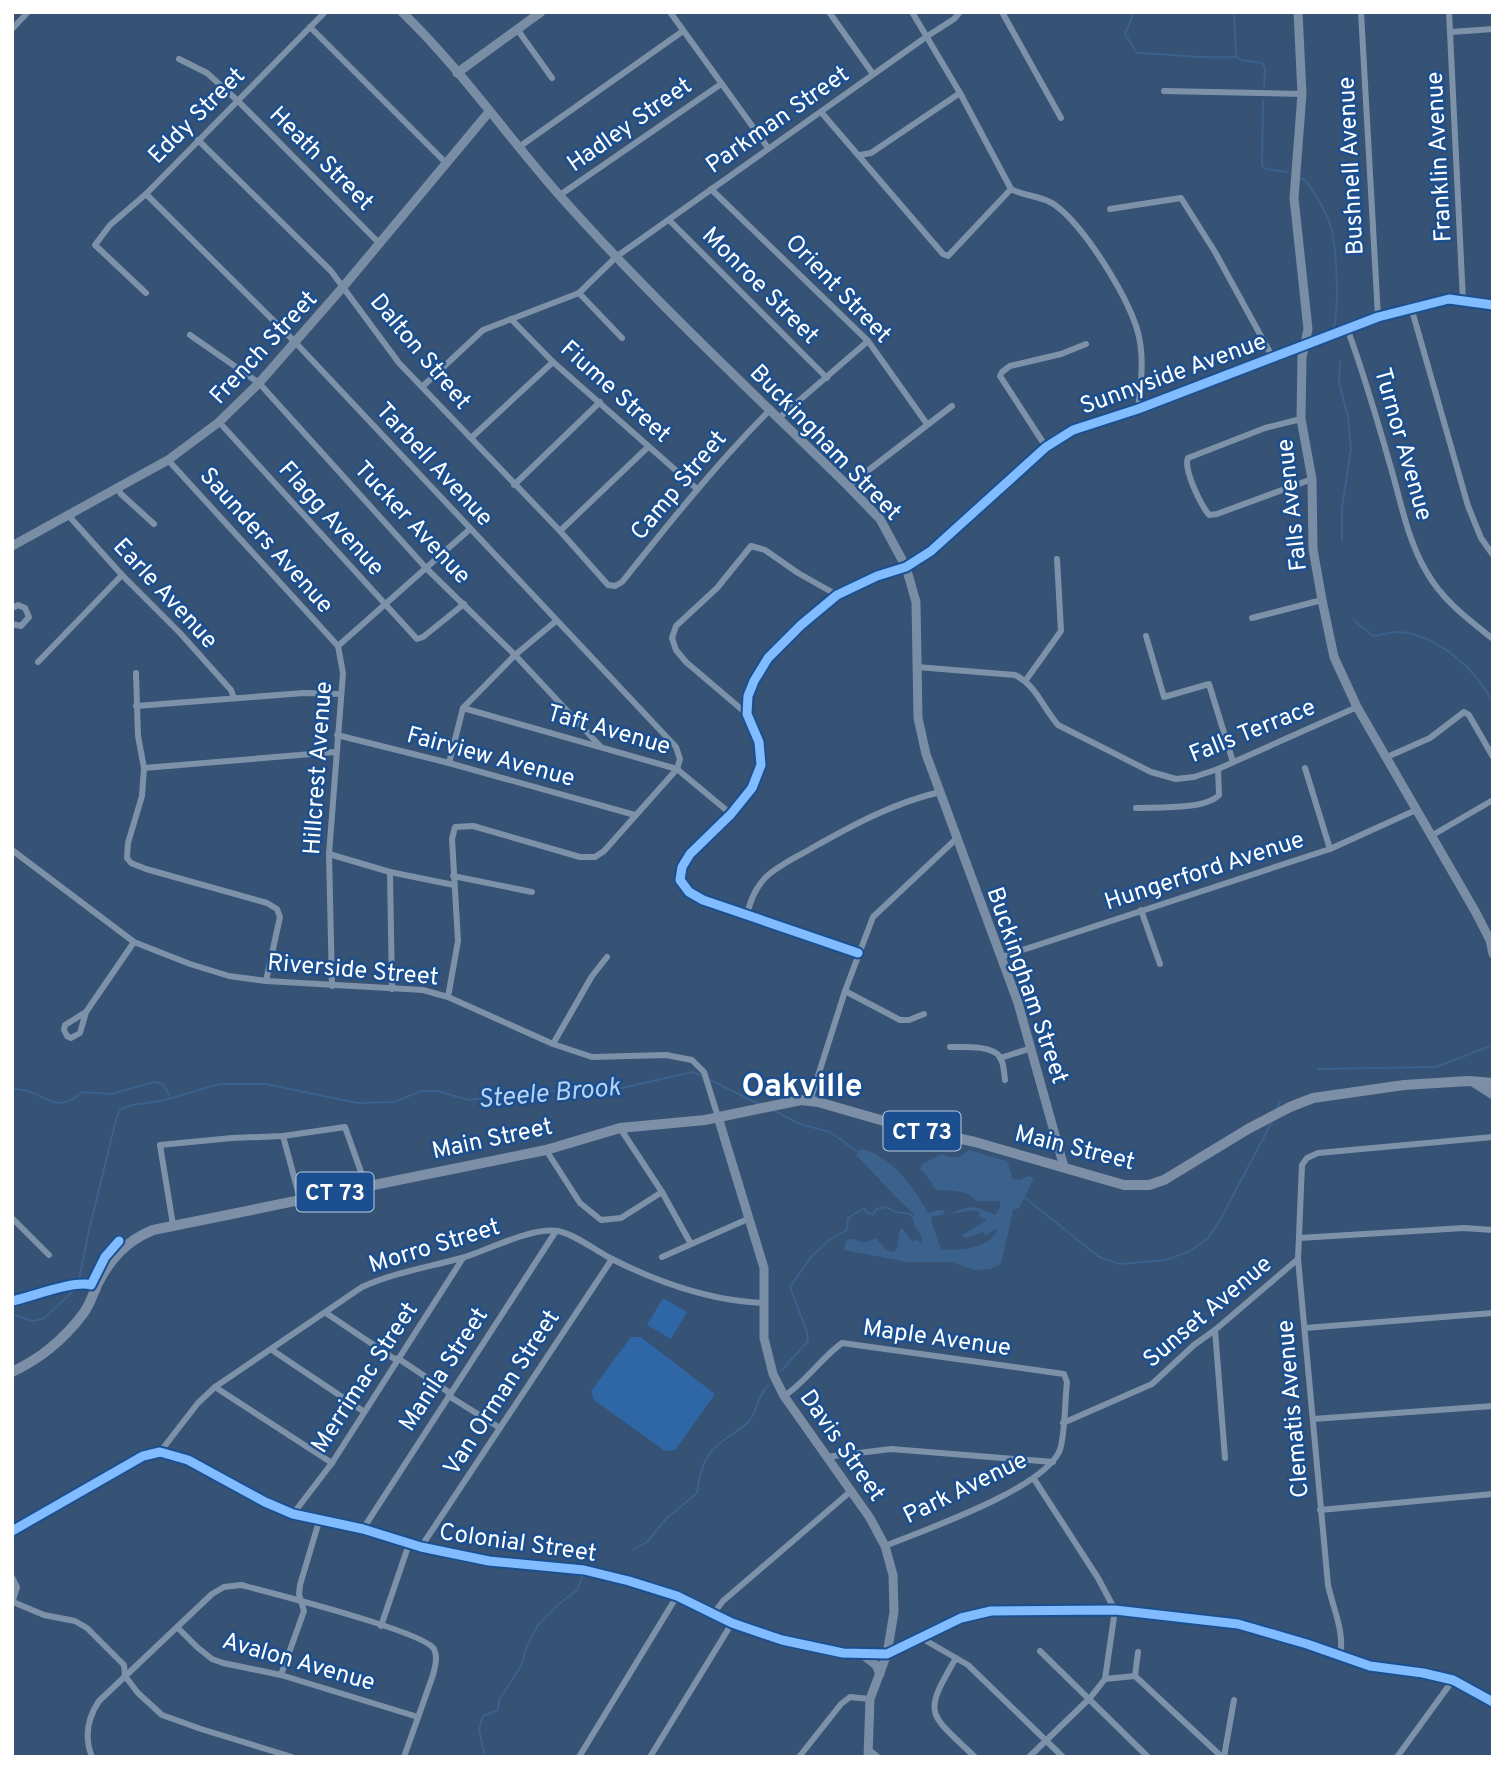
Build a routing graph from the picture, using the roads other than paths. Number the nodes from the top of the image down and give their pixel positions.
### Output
1 (28, 12) edge
2 (325, 12) edge
3 (402, 12) edge
4 (541, 12) edge
5 (670, 12) edge
6 (829, 12) edge
7 (912, 12) edge
8 (960, 12) edge
9 (1002, 12) edge
10 (1298, 12) edge
11 (1361, 12) edge
12 (1449, 12) edge
13 (310, 27) junction
14 (12, 29) edge
15 (517, 29) junction
16 (1493, 29) edge
17 (682, 31) junction
18 (1451, 32) junction
19 (926, 37) junction
20 (179, 59) dead end
21 (457, 72) junction
22 (873, 74) junction
23 (552, 78) dead end
24 (721, 84) junction
25 (1164, 91) dead end
26 (960, 93) junction
27 (1302, 94) junction
28 (237, 101) junction
29 (489, 112) junction
30 (821, 112) junction
31 (1061, 118) dead end
32 (198, 140) junction
33 (519, 147) junction
34 (768, 148) junction
35 (860, 155) junction
36 (446, 163) junction
37 (712, 189) junction
38 (1011, 189) junction
39 (146, 194) junction
40 (560, 195) junction
41 (1110, 209) dead end
42 (668, 220) junction
43 (379, 243) junction
44 (616, 257) junction
45 (343, 288) junction
46 (146, 293) dead end
47 (579, 293) junction
48 (1464, 300) junction
49 (1493, 305) edge
50 (1411, 307) junction
51 (1378, 317) junction
52 (511, 319) junction
53 (1347, 328) junction
54 (190, 335) dead end
55 (622, 338) dead end
56 (295, 341) junction
57 (868, 341) junction
58 (1086, 344) dead end
59 (1304, 345) junction
60 (1272, 358) junction
61 (554, 362) junction
62 (827, 378) junction
63 (259, 383) junction
64 (422, 387) junction
65 (600, 402) junction
66 (952, 406) dead end
67 (771, 409) junction
68 (1138, 409) junction
69 (779, 418) junction
70 (1301, 419) junction
71 (219, 422) junction
72 (927, 424) junction
73 (471, 438) junction
74 (648, 447) junction
75 (1046, 447) junction
76 (168, 460) junction
77 (1311, 479) junction
78 (514, 485) junction
79 (848, 486) junction
80 (117, 487) junction
81 (697, 489) junction
82 (68, 515) junction
83 (154, 524) dead end
84 (470, 529) junction
85 (560, 531) junction
86 (12, 546) edge
87 (1493, 555) edge
88 (1057, 559) dead end
89 (906, 566) junction
90 (426, 568) junction
91 (122, 575) junction
92 (615, 586) joint
93 (837, 595) junction
94 (1322, 600) junction
95 (384, 603) junction
96 (464, 604) junction
97 (12, 608) edge
98 (1252, 618) dead end
99 (556, 621) junction
100 (12, 624) edge
101 (1146, 636) dead end
102 (1493, 639) edge
103 (338, 646) junction
104 (514, 655) junction
105 (38, 662) dead end
106 (917, 667) junction
107 (136, 673) dead end
108 (1026, 680) junction
109 (340, 694) junction
110 (234, 698) junction
111 (136, 706) junction
112 (1357, 707) junction
113 (463, 708) junction
114 (747, 714) junction
115 (337, 735) junction
116 (600, 746) junction
117 (335, 752) junction
118 (1387, 757) junction
119 (1493, 757) edge
120 (1233, 762) junction
121 (449, 763) junction
122 (144, 768) junction
123 (1305, 768) dead end
124 (677, 769) junction
125 (1218, 769) junction
126 (940, 792) junction
127 (1493, 800) edge
128 (1136, 808) dead end
129 (1416, 810) junction
130 (731, 814) junction
131 (635, 815) junction
132 (1431, 836) junction
133 (957, 838) junction
134 (1330, 849) junction
135 (12, 850) edge
136 (329, 854) junction
137 (390, 872) junction
138 (453, 876) junction
139 (454, 885) junction
140 (531, 892) dead end
141 (1141, 910) junction
142 (747, 915) junction
143 (134, 943) junction
144 (858, 953) junction
145 (1493, 954) edge
146 (607, 957) dead end
147 (1001, 957) junction
148 (1160, 964) dead end
149 (266, 981) junction
150 (332, 986) junction
151 (392, 989) junction
152 (845, 991) junction
153 (448, 997) junction
154 (86, 1012) dead end
155 (924, 1014) dead end
156 (553, 1044) junction
157 (950, 1047) dead end
158 (1032, 1048) junction
159 (1000, 1058) junction
160 (1004, 1080) dead end
161 (1469, 1081) junction
162 (1493, 1083) edge
163 (1493, 1095) edge
164 (810, 1101) junction
165 (719, 1117) junction
166 (620, 1129) junction
167 (283, 1136) junction
168 (1493, 1137) edge
169 (546, 1150) junction
170 (1064, 1167) junction
171 (366, 1186) junction
172 (662, 1192) junction
173 (300, 1199) junction
174 (12, 1218) edge
175 (750, 1218) junction
176 (173, 1225) junction
177 (1493, 1230) edge
178 (556, 1231) junction
179 (1298, 1238) junction
180 (691, 1244) junction
181 (49, 1255) dead end
182 (662, 1257) dead end
183 (463, 1258) junction
184 (612, 1259) junction
185 (1298, 1259) junction
186 (764, 1303) junction
187 (326, 1313) junction
188 (1493, 1313) edge
189 (1305, 1328) junction
190 (1215, 1331) junction
191 (272, 1350) junction
192 (397, 1359) junction
193 (12, 1372) edge
194 (1064, 1374) joint
195 (215, 1387) junction
196 (450, 1395) junction
197 (784, 1396) junction
198 (1493, 1406) edge
199 (363, 1411) junction
200 (1313, 1419) junction
201 (1063, 1423) junction
202 (500, 1428) junction
203 (160, 1452) junction
204 (826, 1457) junction
205 (1225, 1458) dead end
206 (1053, 1462) junction
207 (332, 1463) junction
208 (1034, 1479) junction
209 (851, 1491) junction
210 (1493, 1494) edge
211 (1320, 1510) junction
212 (293, 1514) junction
213 (320, 1518) junction
214 (363, 1529) junction
215 (12, 1531) edge
216 (409, 1544) junction
217 (885, 1546) junction
218 (421, 1547) junction
219 (12, 1577) edge
220 (677, 1596) junction
221 (301, 1602) junction
222 (13, 1603) edge
223 (1115, 1610) junction
224 (713, 1614) junction
225 (732, 1623) junction
226 (381, 1626) junction
227 (177, 1627) junction
228 (891, 1629) junction
229 (923, 1639) junction
230 (910, 1644) junction
231 (1040, 1651) dead end
232 (1138, 1652) dead end
233 (862, 1654) junction
234 (887, 1654) junction
235 (1340, 1655) junction
236 (956, 1658) junction
237 (880, 1674) junction
238 (281, 1675) junction
239 (125, 1676) junction
240 (1135, 1676) junction
241 (1105, 1679) junction
242 (1452, 1680) junction
243 (1090, 1698) junction
244 (870, 1699) junction
245 (1234, 1700) dead end
246 (1493, 1702) edge
247 (418, 1717) junction
248 (1045, 1740) junction
249 (868, 1753) edge
250 (92, 1757) edge
251 (292, 1757) edge
252 (404, 1757) edge
253 (579, 1757) edge
254 (650, 1757) edge
255 (799, 1757) edge
256 (878, 1757) edge
257 (975, 1757) edge
258 (1029, 1757) edge
259 (1063, 1757) edge
260 (1148, 1757) edge
261 (1223, 1757) edge
262 (1397, 1757) edge

1 - 14 street
2 - 13 street, Eddy Street
3 - 21 main road, Buckingham Street
4 - 15 main road
5 - 17 street
6 - 22 street
7 - 19 street
8 - 19 street, Parkman Street
9 - 31 street
10 - 27 main road, Falls Avenue
11 - 51 street, Bushnell Avenue
12 - 18 street, Franklin Avenue
13 - 28 street, Eddy Street
13 - 36 street
15 - 21 main road
15 - 23 street
16 - 18 street
17 - 24 street
17 - 33 street
18 - 48 street, Franklin Avenue
19 - 22 street, Parkman Street
19 - 26 street
20 - 28 street, Heath Street
21 - 29 main road, Buckingham Street
22 - 30 street, Parkman Street
24 - 34 street
24 - 40 street, Hadley Street
25 - 27 street
26 - 35 street
26 - 38 street
27 - 59 main road, Falls Avenue
28 - 32 street, Eddy Street
28 - 43 street, Heath Street
29 - 33 main road, Buckingham Street
29 - 36 main road, French Street
30 - 34 street, Parkman Street
30 - 35 street
32 - 39 street, Eddy Street
32 - 45 street, Dalton Street
33 - 40 main road, Buckingham Street
34 - 37 street, Parkman Street
35 - 38 street
36 - 43 main road, French Street
37 - 42 street, Parkman Street
37 - 57 street, Orient Street
38 - 68 street
39 - 46 street, Eddy Street
39 - 56 street, Tarbell Avenue
40 - 44 main road, Buckingham Street
41 - 60 street
42 - 44 street, Parkman Street
42 - 62 street, Monroe Street
43 - 45 main road, French Street
44 - 47 street, Parkman Street
44 - 67 main road, Buckingham Street
45 - 56 main road, French Street
45 - 64 street, Dalton Street
47 - 52 street
47 - 55 street
48 - 49 main road, Sunnyside Avenue
48 - 50 main road, Sunnyside Avenue
50 - 51 main road, Sunnyside Avenue
50 - 87 street
51 - 53 main road, Sunnyside Avenue
52 - 61 street, Fiume Street
52 - 64 street
53 - 59 main road, Sunnyside Avenue
53 - 102 street, Turnor Avenue
54 - 63 street, Tucker Avenue
56 - 63 main road, French Street
56 - 84 street, Tarbell Avenue
57 - 62 street
57 - 72 street, Orient Street
58 - 75 street
59 - 60 main road, Sunnyside Avenue
59 - 70 main road, Falls Avenue
60 - 68 main road, Sunnyside Avenue
61 - 65 street, Fiume Street
61 - 73 street
62 - 69 street
63 - 71 main road, French Street
63 - 90 street, Tucker Avenue
64 - 73 street, Dalton Street
65 - 74 street, Fiume Street
65 - 78 street
66 - 72 street
67 - 69 main road, Buckingham Street
67 - 81 street, Camp Street
68 - 75 main road, Sunnyside Avenue
69 - 79 main road, Buckingham Street
70 - 77 main road, Falls Avenue
70 - 77 street
71 - 76 main road, French Street
71 - 95 street, Flagg Avenue
72 - 79 street
73 - 78 street, Dalton Street
74 - 81 street, Fiume Street
74 - 85 street
75 - 89 main road, Sunnyside Avenue
76 - 80 main road, French Street
76 - 103 street, Saunders Avenue
77 - 94 main road, Falls Avenue
78 - 85 street, Dalton Street
79 - 89 main road, Buckingham Street
80 - 82 main road, French Street
80 - 83 street
81 - 92 street, Camp Street
82 - 86 main road, French Street
82 - 91 street, Earle Avenue
84 - 90 street, Hillcrest Avenue
84 - 99 street, Tarbell Avenue
85 - 92 street, Dalton Street
88 - 108 street
89 - 93 street
89 - 106 main road, Buckingham Street
90 - 95 street, Hillcrest Avenue
90 - 96 street, Tucker Avenue
91 - 105 street
91 - 110 street, Earle Avenue
93 - 114 street
93 - 114 street
94 - 98 street
94 - 112 main road, Falls Avenue
95 - 96 street, Flagg Avenue
95 - 103 street, Hillcrest Avenue
96 - 104 street, Tucker Avenue
97 - 100 street
99 - 104 street
99 - 124 street, Tarbell Avenue
101 - 120 street
103 - 109 street, Hillcrest Avenue
104 - 113 street
104 - 116 street, Tucker Avenue
106 - 108 street
106 - 126 main road, Buckingham Street
107 - 111 street
108 - 125 street, Falls Terrace
109 - 110 street
109 - 115 street, Hillcrest Avenue
110 - 111 street
111 - 122 street
112 - 118 main road, Falls Avenue
112 - 120 street, Falls Terrace
113 - 116 street, Taft Avenue
113 - 121 street
114 - 130 street
115 - 117 street, Hillcrest Avenue
115 - 121 street, Fairview Avenue
116 - 124 street, Taft Avenue
117 - 122 street
117 - 136 street, Hillcrest Avenue
118 - 119 street
118 - 129 main road, Falls Avenue
120 - 125 street, Falls Terrace
121 - 131 street, Fairview Avenue
122 - 149 street
123 - 134 street
124 - 130 street, Taft Avenue
124 - 131 street
125 - 128 street
126 - 133 main road, Buckingham Street
126 - 142 street
127 - 132 street
129 - 132 main road, Falls Avenue
129 - 134 street, Hungerford Avenue
130 - 142 street
131 - 138 street
132 - 145 main road, Falls Avenue
133 - 144 street
133 - 147 main road, Buckingham Street
134 - 141 street, Hungerford Avenue
135 - 143 street, Riverside Street
136 - 137 street
136 - 150 street, Hillcrest Avenue
137 - 139 street
137 - 151 street
138 - 139 street
138 - 140 street
139 - 153 street
141 - 147 street, Hungerford Avenue
141 - 148 street
142 - 144 street
143 - 149 street, Riverside Street
143 - 154 street
144 - 152 street
146 - 156 street
147 - 158 main road, Buckingham Street
149 - 150 street, Riverside Street
150 - 151 street, Riverside Street
151 - 153 street, Riverside Street
152 - 155 street
152 - 164 street
153 - 156 street, Riverside Street
156 - 165 street, Riverside Street
157 - 159 street
158 - 159 street
158 - 170 main road, Buckingham Street
159 - 160 street
161 - 162 main road, CT 73
161 - 163 main road
161 - 170 main road, Main Street / CT 73
164 - 165 main road, Main Street / CT 73
164 - 170 main road, Main Street / CT 73
165 - 166 main road, Main Street / CT 73
165 - 175 main road, Davis Street
166 - 169 main road, Main Street / CT 73
166 - 172 street
167 - 171 street
167 - 173 street
167 - 176 street
168 - 179 street, Clematis Avenue
169 - 171 main road, Main Street / CT 73
169 - 172 street
171 - 173 main road, Main Street / CT 73
172 - 180 street
173 - 176 main road, Main Street / CT 73
174 - 181 street
175 - 180 street
175 - 186 main road, Davis Street
176 - 193 main road, Main Street / CT 73
177 - 179 street
178 - 183 street, Morro Street
178 - 184 street
178 - 196 street, Manila Street
179 - 185 street, Clematis Avenue
180 - 182 street
183 - 187 street, Morro Street
183 - 192 street, Merrimac Street
184 - 186 street
184 - 202 street, Van Orman Street
185 - 189 street, Clematis Avenue
185 - 190 street, Sunset Avenue
186 - 197 main road, Davis Street
187 - 191 street, Morro Street
187 - 192 street
188 - 189 street
189 - 200 street, Clematis Avenue
190 - 201 street, Sunset Avenue
190 - 205 street
191 - 195 street, Morro Street
191 - 199 street
192 - 196 street
192 - 199 street, Merrimac Street
194 - 197 street, Maple Avenue
194 - 201 street, Park Avenue
195 - 203 street, Morro Street
195 - 207 street
196 - 202 street
196 - 214 street, Manila Street
197 - 204 main road, Davis Street
198 - 200 street
199 - 207 street, Merrimac Street
200 - 211 street, Clematis Avenue
201 - 206 street, Park Avenue
202 - 218 street, Van Orman Street
203 - 212 main road, Colonial Street
203 - 215 main road
204 - 206 street
204 - 209 main road, Davis Street
206 - 208 street, Park Avenue
207 - 212 street, Merrimac Street
208 - 217 street, Park Avenue
208 - 223 street
209 - 217 main road, Davis Street
209 - 224 street
210 - 211 street
211 - 235 street, Clematis Avenue
212 - 213 main road, Colonial Street
213 - 214 main road, Colonial Street
213 - 221 street
214 - 216 main road, Colonial Street
216 - 218 main road, Colonial Street
216 - 226 street
217 - 228 main road, Davis Street
218 - 220 main road, Colonial Street
219 - 222 street
220 - 224 main road, Colonial Street
220 - 253 street
221 - 226 street
221 - 227 street
221 - 238 street
222 - 239 street
223 - 229 main road, Colonial Street
223 - 235 main road, Colonial Street
223 - 241 street
224 - 225 main road, Colonial Street
225 - 233 main road, Colonial Street
225 - 254 street
226 - 247 street
227 - 238 street, Avalon Avenue
227 - 239 street
228 - 230 main road
228 - 234 main road, Davis Street
229 - 230 main road, Colonial Street
229 - 236 street
230 - 234 main road, Colonial Street
231 - 243 street
232 - 240 street
233 - 234 main road, Colonial Street
233 - 237 main road
234 - 237 main road, Davis Street
235 - 242 main road, Colonial Street
236 - 248 street
236 - 257 street
237 - 244 main road, Davis Street
238 - 247 street, Avalon Avenue
239 - 250 street
239 - 251 street
240 - 241 street
240 - 261 street
241 - 243 street
242 - 246 main road, Colonial Street
242 - 262 street
243 - 248 street
243 - 260 street
244 - 249 main road, Davis Street
244 - 255 street
245 - 261 street
247 - 252 street
248 - 258 street
248 - 259 street
249 - 256 street

